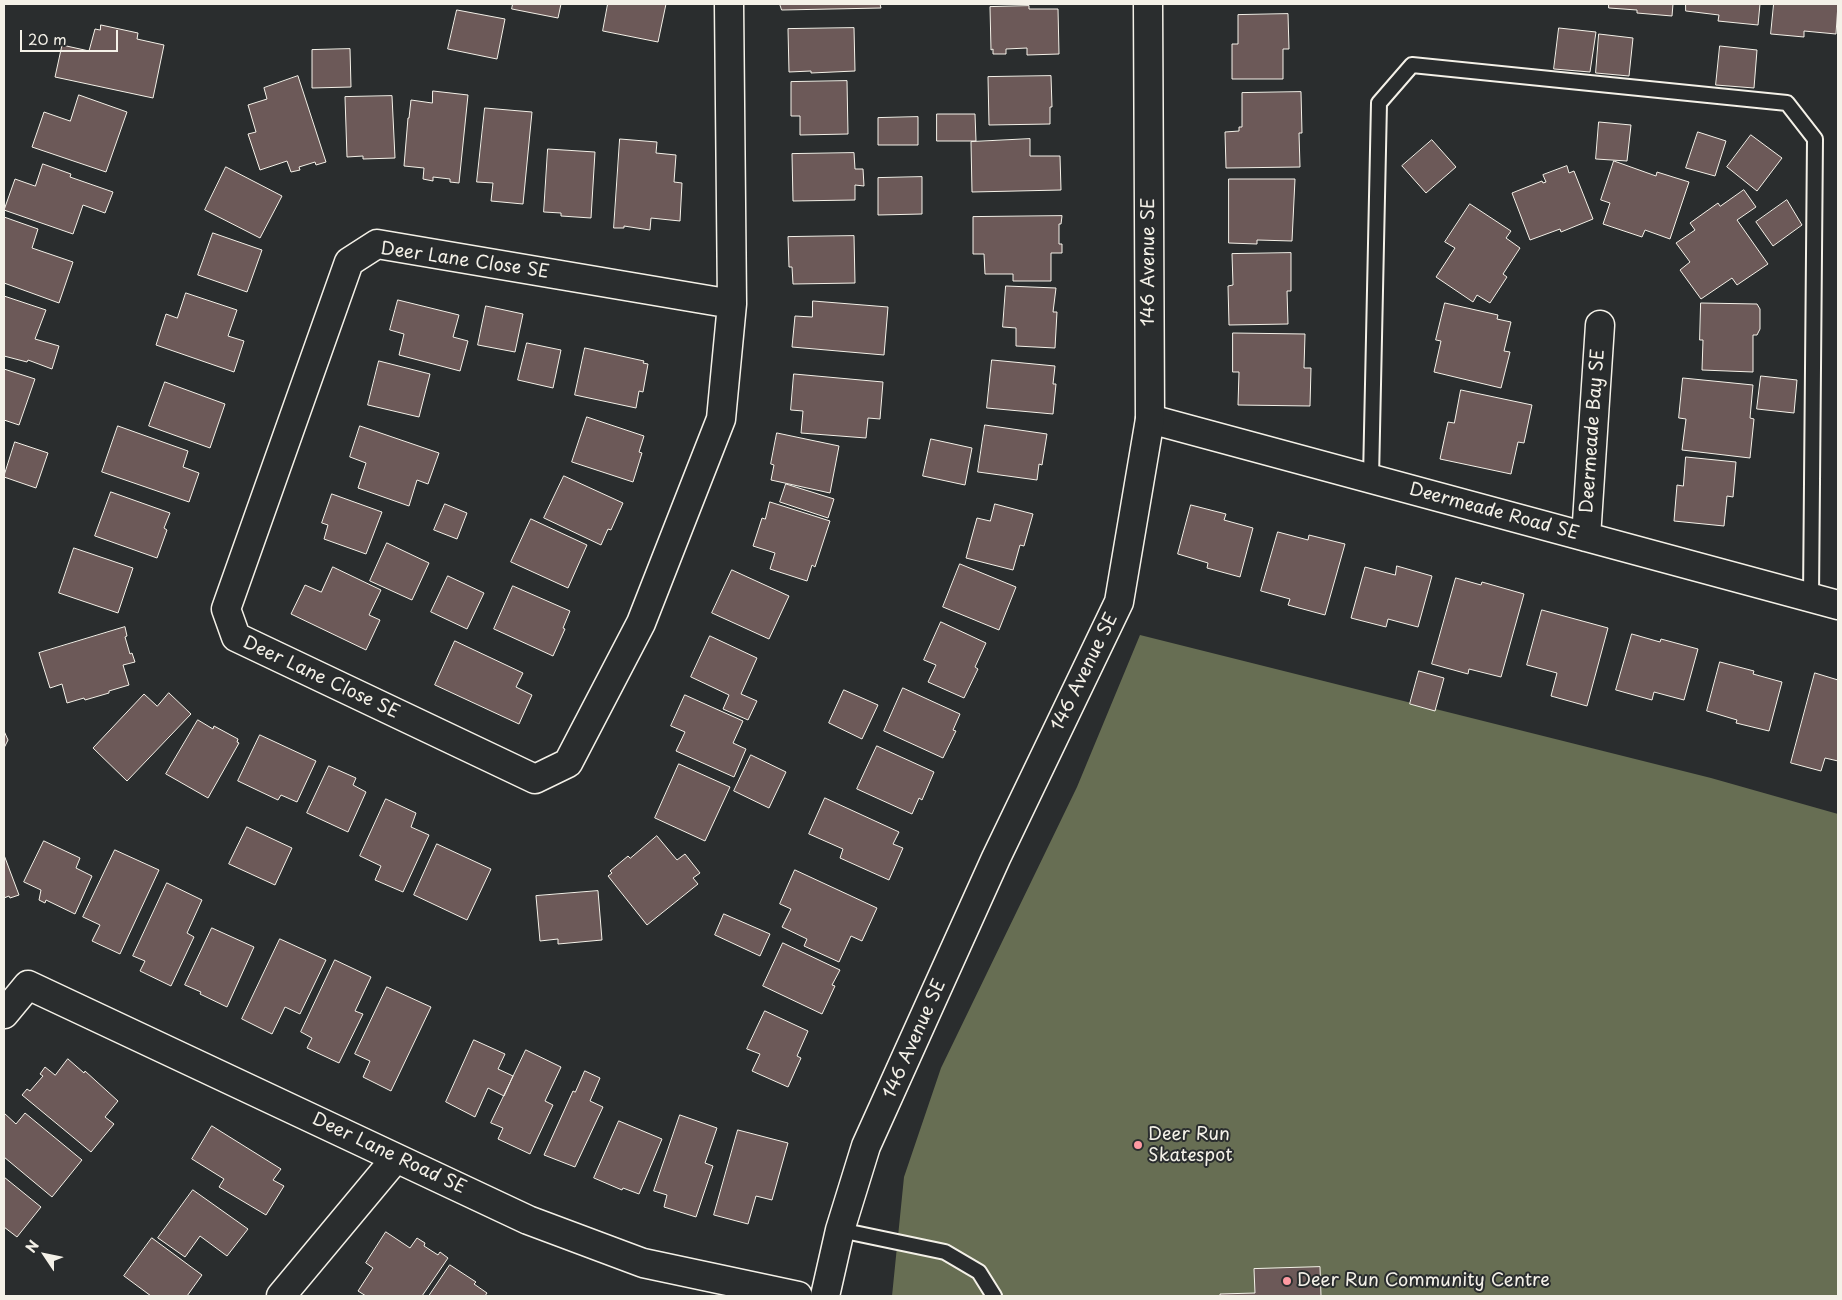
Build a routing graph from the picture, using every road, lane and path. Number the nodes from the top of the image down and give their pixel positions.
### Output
1 (729, 4) edge
2 (1148, 4) edge
3 (732, 304) junction
4 (1600, 325) dead end
5 (1150, 419) junction
6 (1371, 478) junction
7 (1586, 537) junction
8 (1811, 598) junction
9 (1838, 605) edge
10 (4, 1014) edge
11 (396, 1158) junction
12 (840, 1230) junction
13 (282, 1296) edge
14 (798, 1296) edge
15 (826, 1296) edge
16 (994, 1296) edge

1 - 3 street, Deer Lane Close SE
2 - 5 street, 146 Avenue SE
3 - 3 street, Deer Lane Close SE
4 - 7 street, Deermeade Bay SE
5 - 6 street, Deermeade Road SE
5 - 12 street, 146 Avenue SE
6 - 7 street, Deermeade Road SE
6 - 8 lane
7 - 8 street, Deermeade Road SE
8 - 9 street, Deermeade Road SE
10 - 11 street, Deer Lane Road SE
11 - 13 street
11 - 14 street, Deer Lane Road SE
12 - 15 street, 146 Avenue SE
12 - 16 lane

